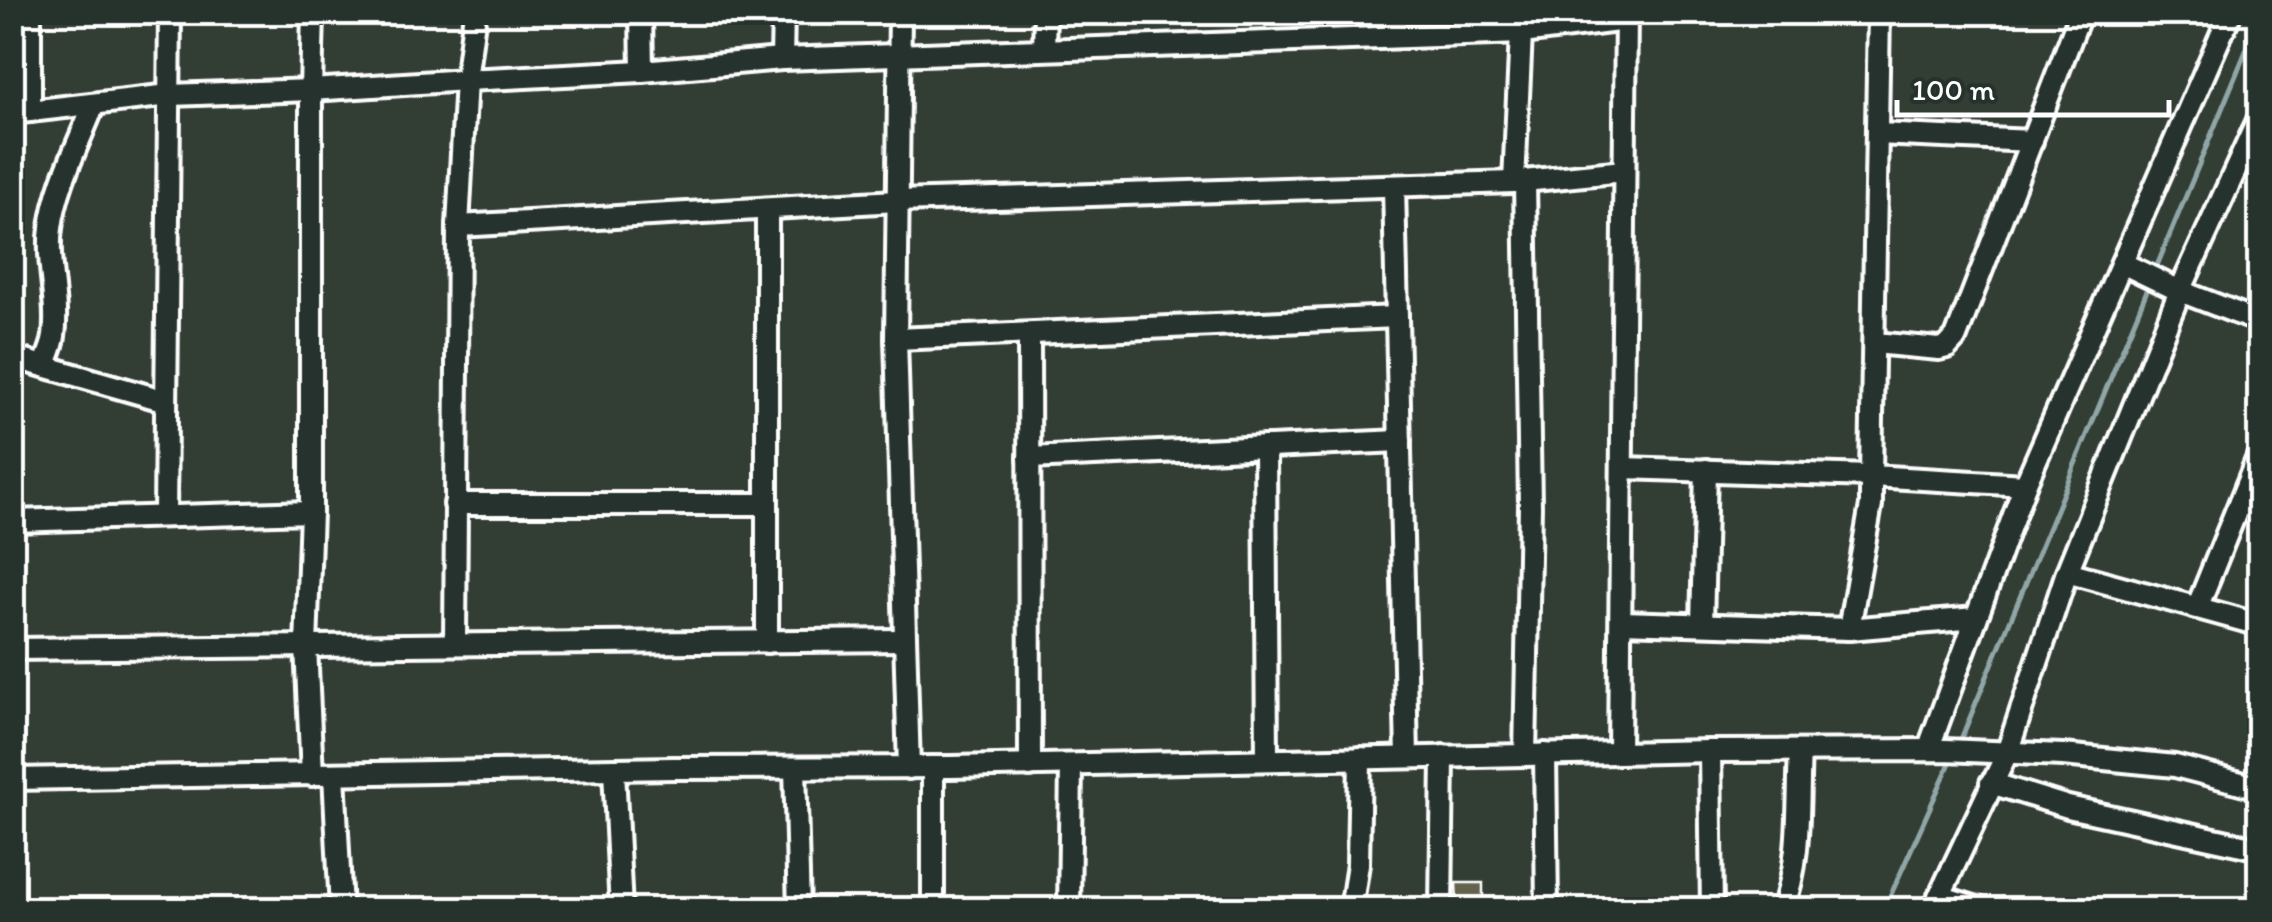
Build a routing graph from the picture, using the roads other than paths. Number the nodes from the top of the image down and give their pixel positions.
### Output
1 (30, 12) edge
2 (170, 12) edge
3 (314, 12) edge
4 (475, 12) edge
5 (641, 12) edge
6 (783, 12) edge
7 (900, 12) edge
8 (1045, 12) edge
9 (1394, 12) edge
10 (1879, 12) edge
11 (2081, 12) edge
12 (2231, 12) edge
13 (1626, 16) edge
14 (1522, 23) edge
15 (1395, 37) junction
16 (1044, 50) junction
17 (899, 54) junction
18 (782, 59) junction
19 (642, 71) junction
20 (466, 80) junction
21 (311, 90) junction
22 (170, 95) junction
23 (94, 104) junction
24 (22, 112) edge
25 (2260, 116) edge
26 (1877, 134) junction
27 (2032, 142) junction
28 (1624, 171) junction
29 (1520, 182) junction
30 (1394, 186) junction
31 (898, 202) junction
32 (768, 209) junction
33 (458, 226) junction
34 (2128, 266) junction
35 (2175, 288) junction
36 (1397, 318) junction
37 (2260, 322) edge
38 (1029, 334) junction
39 (896, 339) junction
40 (1874, 343) junction
41 (12, 357) edge
42 (44, 366) junction
43 (166, 401) junction
44 (1400, 441) junction
45 (1265, 447) junction
46 (1029, 458) junction
47 (2258, 461) edge
48 (1623, 468) junction
49 (1706, 470) junction
50 (1872, 476) junction
51 (2025, 485) junction
52 (455, 504) junction
53 (766, 504) junction
54 (312, 512) junction
55 (165, 516) junction
56 (12, 521) edge
57 (2067, 572) junction
58 (2197, 608) junction
59 (1976, 618) junction
60 (1621, 622) junction
61 (1702, 624) junction
62 (2260, 624) edge
63 (1849, 628) junction
64 (904, 640) junction
65 (766, 642) junction
66 (455, 643) junction
67 (306, 646) junction
68 (12, 648) edge
69 (1936, 750) junction
70 (1710, 751) junction
71 (1800, 751) junction
72 (2005, 752) junction
73 (1619, 753) junction
74 (1535, 755) junction
75 (1444, 756) junction
76 (1407, 757) junction
77 (1360, 758) junction
78 (1267, 760) junction
79 (1071, 765) junction
80 (1030, 766) junction
81 (795, 768) junction
82 (909, 768) junction
83 (933, 768) junction
84 (614, 770) junction
85 (334, 774) junction
86 (312, 775) junction
87 (12, 780) edge
88 (1992, 783) junction
89 (2260, 788) edge
90 (2260, 849) edge
91 (1936, 903) edge
92 (341, 910) edge
93 (621, 910) edge
94 (799, 910) edge
95 (933, 910) edge
96 (1069, 910) edge
97 (1351, 910) edge
98 (1441, 910) edge
99 (1546, 910) edge
100 (1712, 910) edge
101 (1782, 910) edge
102 (1984, 910) edge

1 - 24 street
2 - 22 street
3 - 21 street
4 - 20 street
5 - 19 street
6 - 18 street
7 - 17 street
8 - 16 street
9 - 15 street
10 - 26 street
11 - 27 street
12 - 34 street
13 - 14 street
13 - 28 street
14 - 15 street
14 - 29 street
15 - 16 street
16 - 17 street
17 - 18 street
17 - 31 street
18 - 19 street
19 - 20 street
20 - 21 street
20 - 33 street
21 - 22 street
21 - 54 street
22 - 23 street
22 - 43 street
23 - 24 street
23 - 42 street
25 - 35 street
26 - 27 street
26 - 40 street
27 - 40 street
28 - 29 street
28 - 48 street
29 - 30 street
29 - 74 street
30 - 31 street
30 - 36 street
31 - 32 street
31 - 39 street
32 - 33 street
32 - 53 street
33 - 52 street
34 - 35 street
34 - 51 street
35 - 37 street
35 - 57 street
36 - 38 street
36 - 44 street
38 - 39 street
38 - 46 street
39 - 64 street
40 - 50 street
41 - 42 street
42 - 43 street
43 - 55 street
44 - 45 street
44 - 76 street
45 - 46 street
45 - 78 street
46 - 80 street
47 - 58 street
48 - 49 street
48 - 60 street
49 - 50 street
49 - 61 street
50 - 51 street
50 - 63 street
51 - 59 street
52 - 53 street
52 - 66 street
53 - 65 street
54 - 55 street
54 - 67 street
55 - 56 street
57 - 58 street
57 - 72 street
58 - 62 street
59 - 63 street
59 - 69 street
60 - 61 street
60 - 73 street
61 - 63 street
64 - 65 street
64 - 82 street
65 - 66 street
66 - 67 street
67 - 68 street
67 - 86 street
69 - 71 street
69 - 72 street
70 - 71 street
70 - 73 street
70 - 100 street
71 - 101 street
72 - 88 street
72 - 89 street
73 - 74 street
74 - 75 street
74 - 99 street
75 - 76 street
75 - 98 street
76 - 77 street
77 - 78 street
77 - 97 street
78 - 79 street
79 - 80 street
79 - 96 street
80 - 83 street
81 - 82 street
81 - 84 street
81 - 94 street
82 - 83 street
83 - 95 street
84 - 85 street
84 - 93 street
85 - 86 street
85 - 92 street
86 - 87 street
88 - 90 street
88 - 91 street
91 - 102 street

